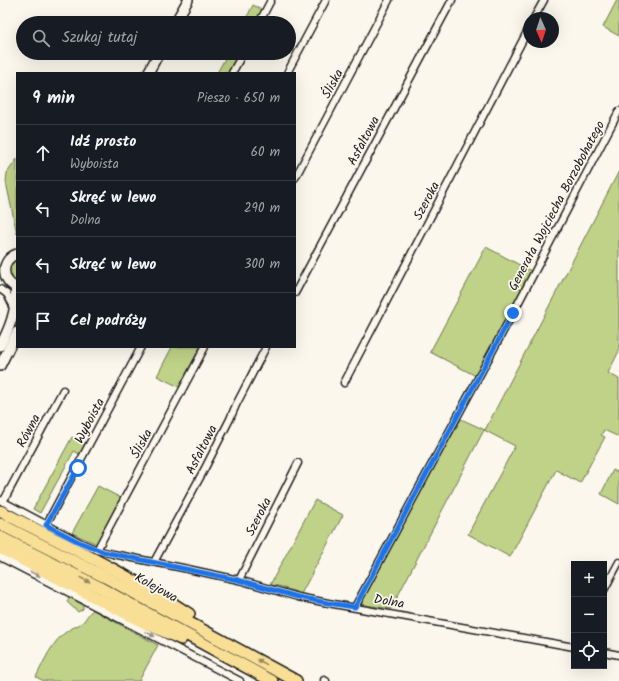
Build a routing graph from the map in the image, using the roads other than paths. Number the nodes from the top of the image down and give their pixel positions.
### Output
1 (188, 0) edge
2 (271, 0) edge
3 (326, 0) edge
4 (390, 0) edge
5 (452, 0) edge
6 (544, 0) edge
7 (537, 12) edge
8 (179, 16) edge
9 (263, 16) edge
10 (523, 40) edge
11 (296, 56) edge
12 (155, 60) edge
13 (239, 60) edge
14 (294, 60) edge
15 (149, 72) edge
16 (233, 72) edge
17 (288, 72) edge
18 (619, 111) edge
19 (296, 176) edge
20 (16, 255) edge
21 (3, 266) edge
22 (3, 280) edge
23 (16, 287) edge
24 (0, 289) edge
25 (296, 291) edge
26 (14, 307) junction
27 (16, 334) edge
28 (0, 346) edge
29 (141, 348) edge
30 (204, 348) edge
31 (265, 348) edge
32 (0, 366) edge
33 (344, 383) dead end
34 (63, 390) dead end
35 (298, 463) dead end
36 (1, 505) edge
37 (0, 524) edge
38 (46, 525) junction
39 (0, 537) edge
40 (0, 548) edge
41 (97, 550) junction
42 (0, 557) edge
43 (154, 562) junction
44 (619, 562) edge
45 (238, 580) junction
46 (607, 584) edge
47 (355, 607) junction
48 (215, 636) junction
49 (571, 645) edge
50 (219, 652) junction
51 (607, 653) edge
52 (619, 655) edge
53 (240, 681) edge
54 (272, 681) edge
55 (296, 681) edge

1 - 8 street
2 - 9 street
3 - 11 street
4 - 19 street, Śliska
5 - 25 street, Asfaltowa
6 - 7 street
10 - 33 street, Szeroka
12 - 15 street
13 - 16 street
14 - 17 street
18 - 47 street, Generała Wojciecha Borzobohatego
20 - 21 street
21 - 22 street
22 - 23 street
23 - 26 street
24 - 26 street
26 - 28 street
27 - 32 street
29 - 38 street, Wyboista
30 - 41 street, Śliska
31 - 43 street, Asfaltowa
34 - 36 street, Równa
35 - 45 street, Szeroka
36 - 38 street, Dolna
36 - 48 highway
37 - 48 highway, Kolejowa
38 - 41 street, Dolna
39 -> 50 highway, Kolejowa
40 - 50 highway
41 - 43 street, Dolna
42 -> 53 street
43 - 45 street, Dolna
44 - 46 street
45 - 47 street, Dolna
47 - 49 street, Dolna
55 -> 48 highway, Kolejowa
50 - 54 highway, Kolejowa
51 - 52 street

